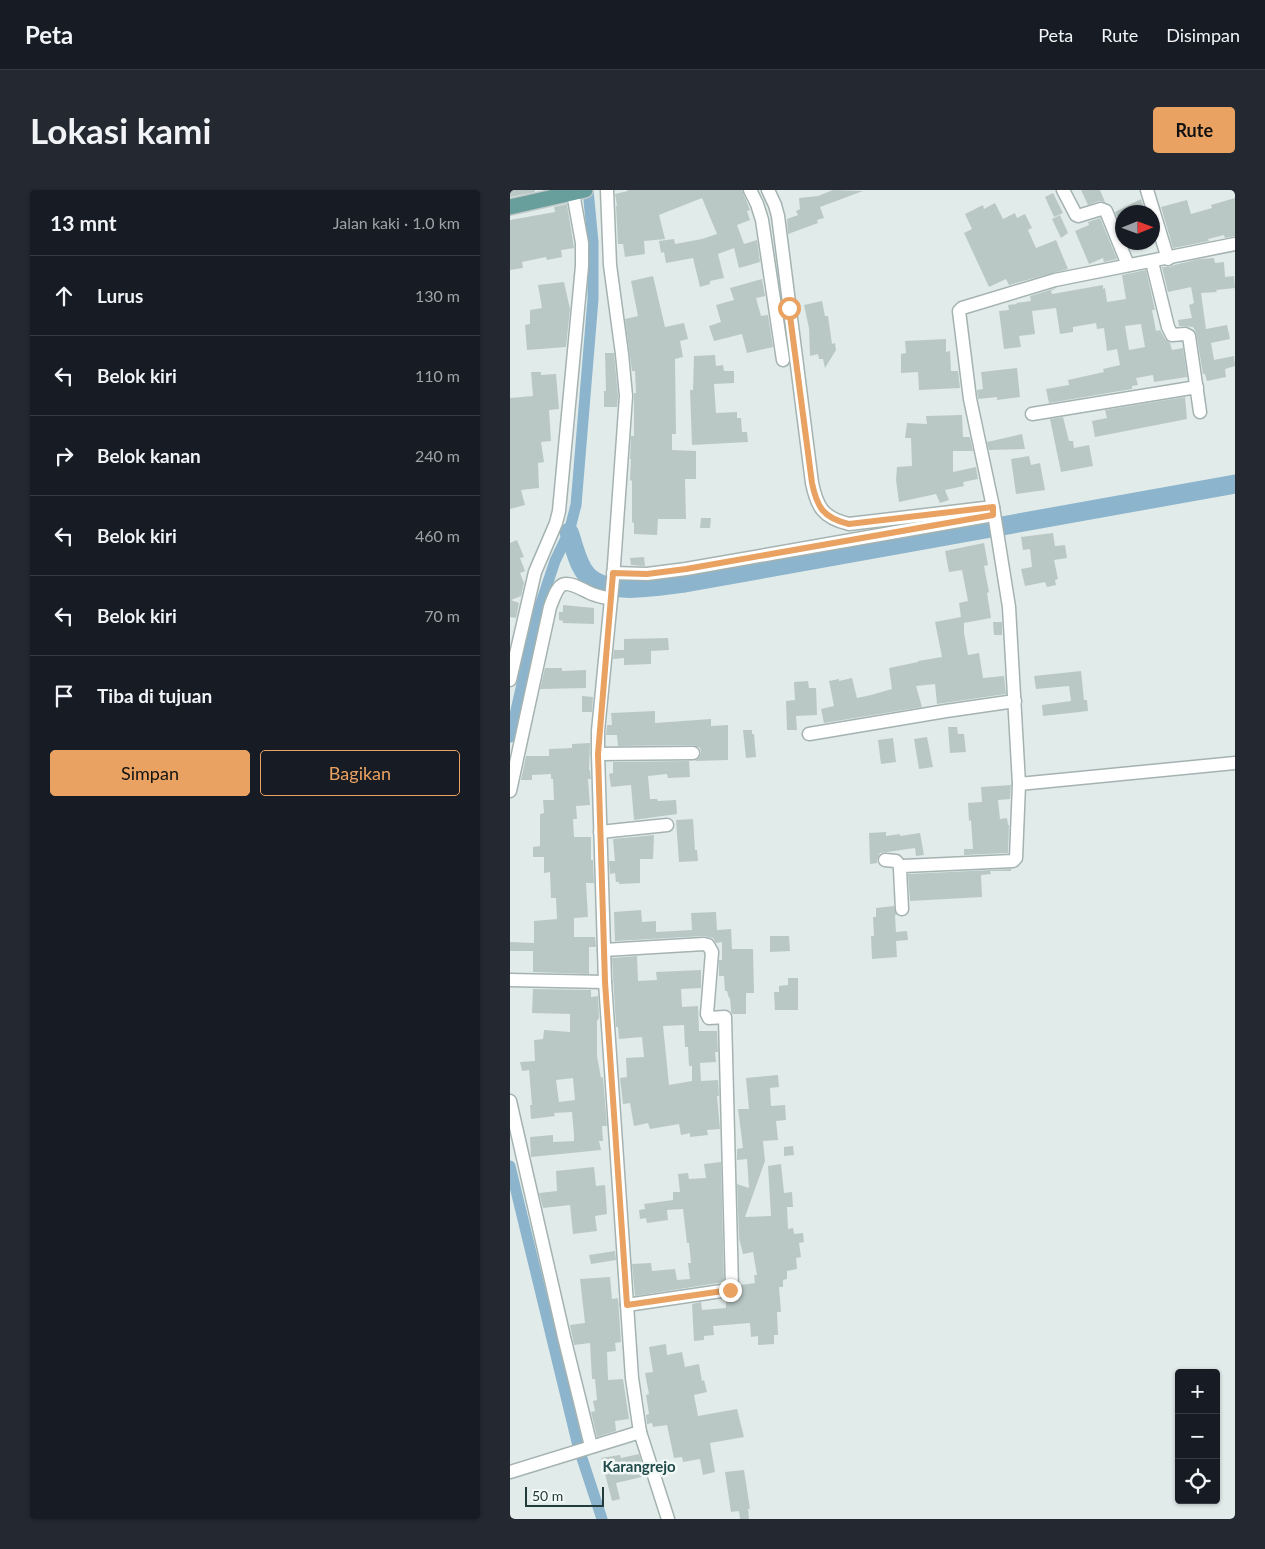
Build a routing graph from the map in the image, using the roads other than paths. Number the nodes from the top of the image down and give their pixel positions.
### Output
1 (607, 190) edge
2 (750, 190) edge
3 (768, 190) edge
4 (1063, 190) edge
5 (1147, 190) edge
6 (578, 191) edge
7 (510, 207) edge
8 (1235, 244) edge
9 (1168, 259) junction
10 (1152, 262) junction
11 (1128, 265) junction
12 (783, 360) dead end
13 (1197, 386) junction
14 (1200, 412) dead end
15 (1032, 414) dead end
16 (993, 515) junction
17 (612, 586) junction
18 (510, 680) edge
19 (1015, 701) junction
20 (809, 734) dead end
21 (693, 753) dead end
22 (598, 754) junction
23 (1235, 763) edge
24 (1018, 784) junction
25 (510, 791) edge
26 (667, 825) dead end
27 (600, 832) junction
28 (885, 860) dead end
29 (901, 867) junction
30 (902, 909) dead end
31 (604, 950) junction
32 (510, 980) edge
33 (605, 982) junction
34 (510, 1101) edge
35 (627, 1305) junction
36 (640, 1432) junction
37 (589, 1447) junction
38 (510, 1472) edge
39 (668, 1519) edge

1 - 17 street
2 - 12 street
3 - 16 street
4 - 11 street
5 - 9 street
6 - 7 main road
6 - 18 street
8 - 9 street
9 - 10 street
10 - 11 street
10 - 13 street
11 - 16 street
13 - 14 street
13 - 15 street
16 - 17 street
16 - 19 street
17 - 22 street
17 - 25 street
19 - 20 street
19 - 24 street
21 - 22 street
22 - 27 street
23 - 24 street
24 - 29 street
26 - 27 street
27 - 31 street
28 - 29 street
29 - 30 street
31 - 33 street
31 - 35 street
32 - 33 street
33 - 35 street
34 - 37 street
35 - 36 street
36 - 37 street
36 - 39 street
37 - 38 street

